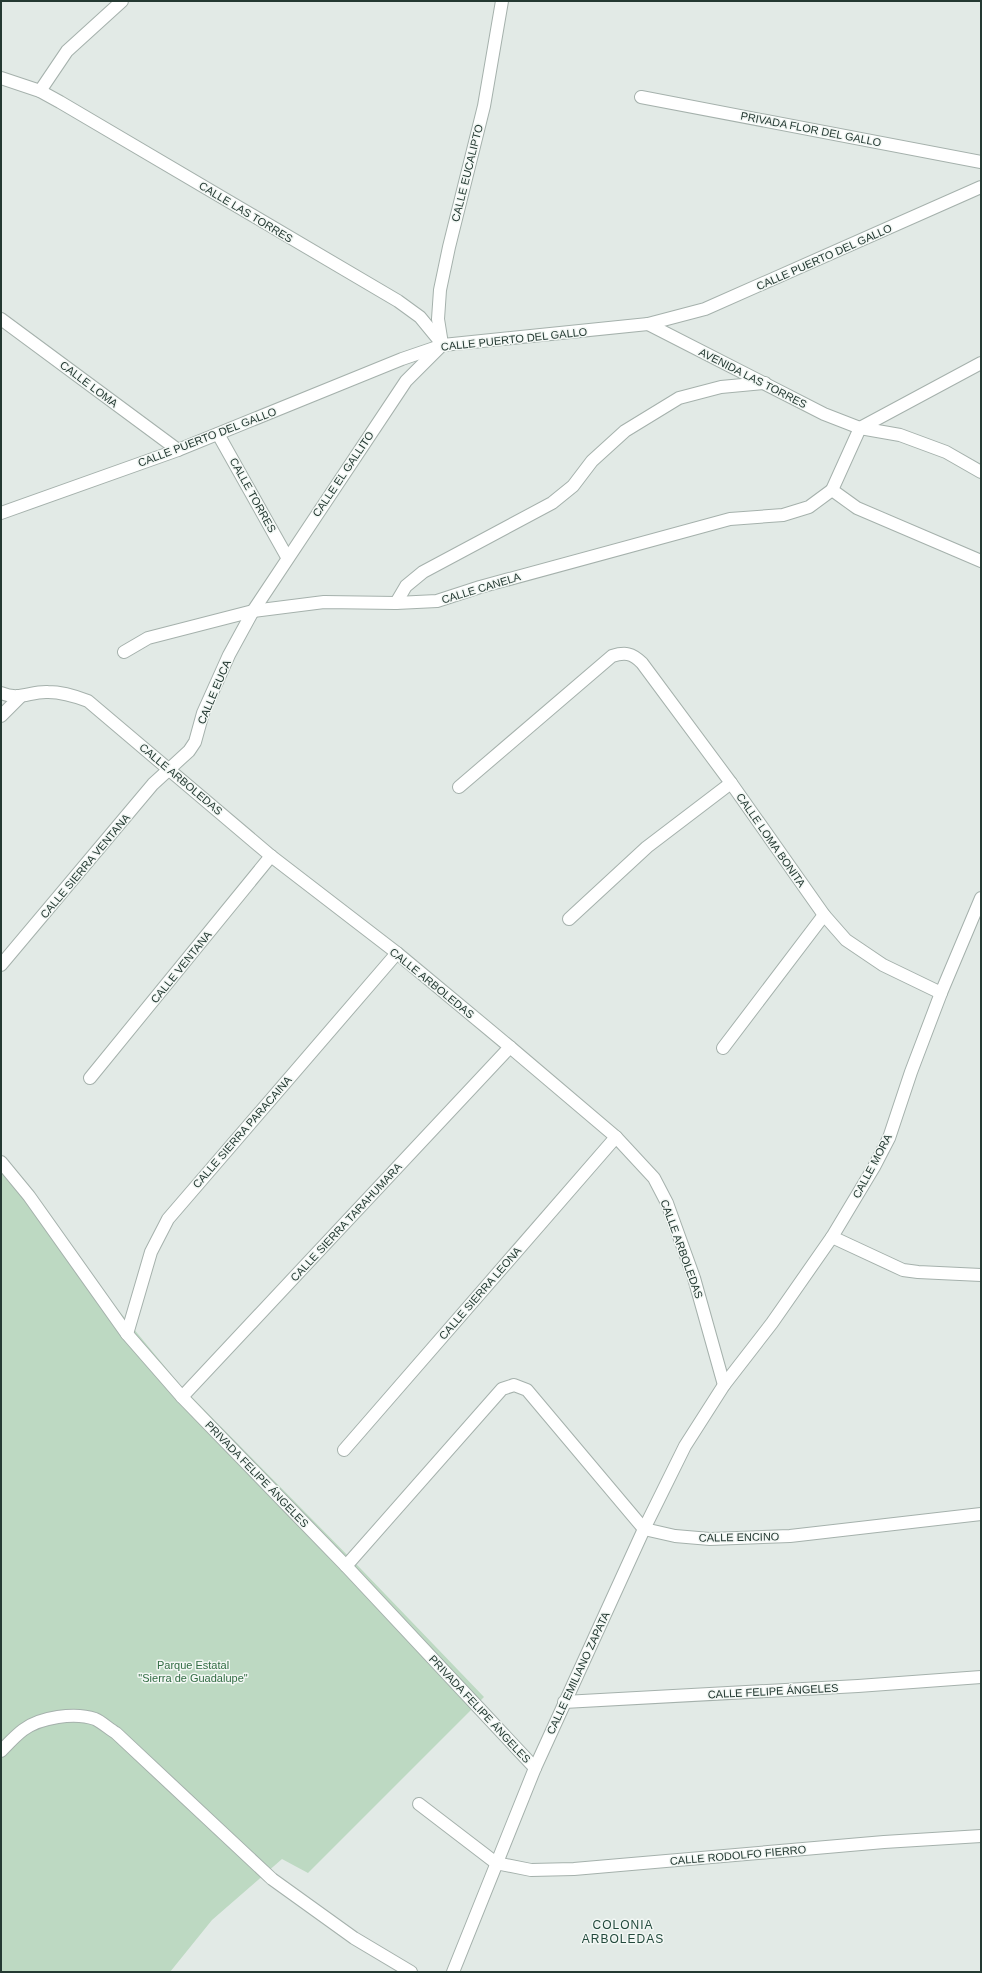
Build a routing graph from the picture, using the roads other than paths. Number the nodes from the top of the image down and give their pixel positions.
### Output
1 (122, 1) edge
2 (502, 1) edge
3 (1, 78) edge
4 (40, 91) junction
5 (641, 97) dead end
6 (981, 162) edge
7 (981, 187) edge
8 (1, 319) edge
9 (648, 324) junction
10 (443, 345) junction
11 (981, 363) edge
12 (765, 383) junction
13 (860, 428) junction
14 (218, 434) junction
15 (178, 450) junction
16 (981, 472) edge
17 (832, 490) junction
18 (1, 513) edge
19 (287, 557) junction
20 (981, 561) edge
21 (396, 603) junction
22 (253, 611) junction
23 (124, 652) dead end
24 (1, 693) edge
25 (20, 697) junction
26 (1, 716) edge
27 (170, 768) junction
28 (731, 783) junction
29 (459, 787) dead end
30 (271, 856) junction
31 (981, 898) edge
32 (824, 915) junction
33 (569, 918) dead end
34 (397, 953) junction
35 (1, 965) edge
36 (941, 993) junction
37 (510, 1047) junction
38 (723, 1048) dead end
39 (90, 1078) dead end
40 (616, 1137) junction
41 (1, 1162) edge
42 (832, 1237) junction
43 (981, 1275) edge
44 (127, 1334) junction
45 (724, 1385) junction
46 (182, 1397) junction
47 (344, 1450) dead end
48 (981, 1514) edge
49 (644, 1529) junction
50 (346, 1566) junction
51 (981, 1676) edge
52 (564, 1702) junction
53 (1, 1751) edge
54 (535, 1768) junction
55 (419, 1804) dead end
56 (981, 1836) edge
57 (496, 1863) junction
58 (411, 1972) edge
59 (453, 1972) edge

1 - 4 street
2 - 10 street, CALLE EUCALIPTO
3 - 4 street, CALLE LAS TORRES
4 - 10 street, CALLE LAS TORRES
5 - 6 street, PRIVADA FLOR DEL GALLO
7 - 9 street, CALLE PUERTO DEL GALLO
8 - 15 street, CALLE LOMA
9 - 10 street, CALLE PUERTO DEL GALLO
9 - 12 street, AVENIDA LAS TORRES
10 - 14 street, CALLE PUERTO DEL GALLO
10 - 19 street, CALLE EL GALLITO
11 - 13 street
12 - 13 street, AVENIDA LAS TORRES
12 - 21 street
13 - 16 street, AVENIDA LAS TORRES
13 - 17 street
14 - 15 street, CALLE PUERTO DEL GALLO
14 - 19 street, CALLE TORRES
15 - 18 street, CALLE PUERTO DEL GALLO
17 - 20 street
17 - 21 street, CALLE CANELA
19 - 22 street, CALLE EL GALLITO
21 - 22 street, CALLE CANELA
22 - 23 street, CALLE CANELA
22 - 27 street, CALLE EUCA
24 - 25 street
25 - 26 street
25 - 27 street, CALLE ARBOLEDAS
27 - 30 street, CALLE ARBOLEDAS
27 - 35 street, CALLE SIERRA VENTANA
28 - 29 street, CALLE LOMA BONITA
28 - 32 street, CALLE LOMA BONITA
28 - 33 street
30 - 34 street, CALLE ARBOLEDAS
30 - 39 street, CALLE VENTANA
31 - 36 street, CALLE MORA
32 - 36 street, CALLE LOMA BONITA
32 - 38 street
34 - 37 street, CALLE ARBOLEDAS
34 - 44 street, CALLE SIERRA PARACAINA
36 - 42 street, CALLE MORA
37 - 40 street, CALLE ARBOLEDAS
37 - 46 street, CALLE SIERRA TARAHUMARA
40 - 45 street, CALLE ARBOLEDAS
40 - 47 street, CALLE SIERRA LEONA
41 - 44 street, PRIVADA FELIPE ÁNGELES
42 - 43 street
42 - 45 street, CALLE MORA
44 - 46 street, PRIVADA FELIPE ÁNGELES
45 - 49 street, CALLE EMILIANO ZAPATA
46 - 50 street, PRIVADA FELIPE ÁNGELES
48 - 49 street, CALLE ENCINO
49 - 50 street
49 - 52 street, CALLE EMILIANO ZAPATA
50 - 54 street, PRIVADA FELIPE ÁNGELES
51 - 52 street, CALLE FELIPE ÁNGELES
52 - 54 street, CALLE EMILIANO ZAPATA
53 - 58 street
54 - 57 street, CALLE EMILIANO ZAPATA
55 - 57 street
56 - 57 street, CALLE RODOLFO FIERRO
57 - 59 street, CALLE EMILIANO ZAPATA

